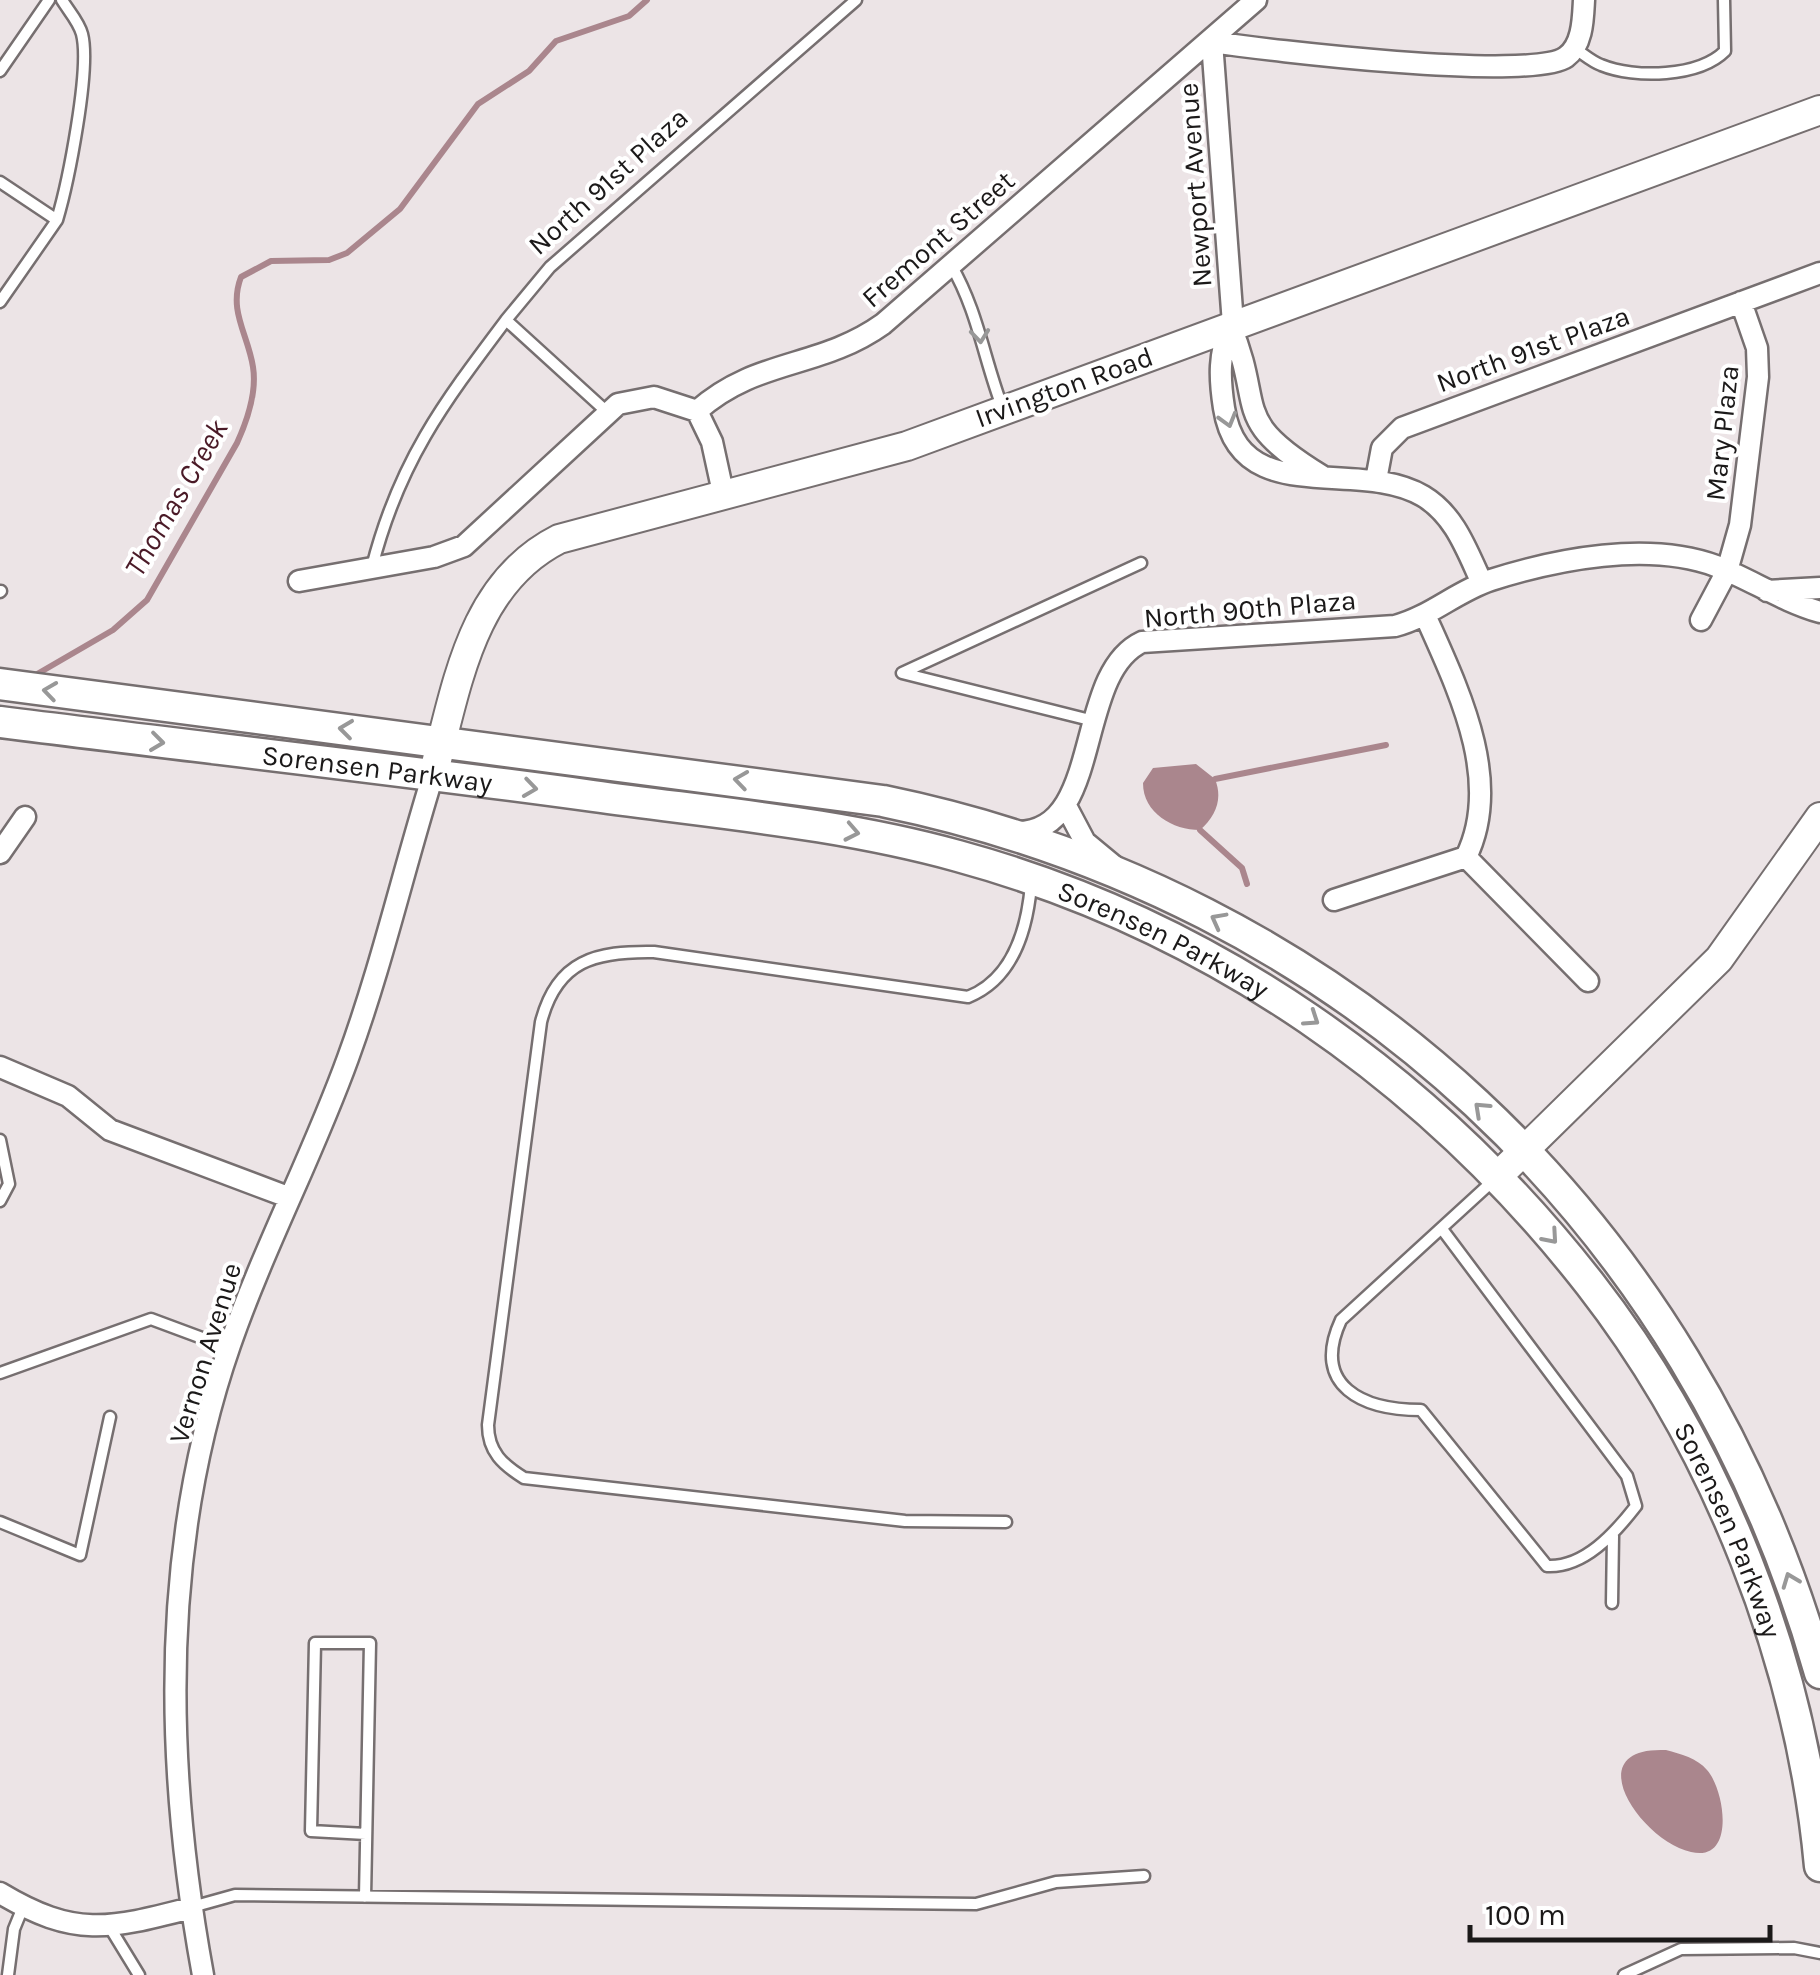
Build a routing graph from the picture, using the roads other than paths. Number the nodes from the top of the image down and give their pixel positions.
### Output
1 (49, 0) edge
2 (62, 0) edge
3 (856, 0) edge
4 (1256, 0) edge
5 (1584, 0) edge
6 (1724, 0) edge
7 (1212, 42) junction
8 (1570, 53) junction
9 (0, 71) edge
10 (1820, 110) edge
11 (0, 182) edge
12 (57, 220) junction
13 (952, 265) junction
14 (1820, 272) edge
15 (0, 302) edge
16 (1741, 302) junction
17 (506, 320) junction
18 (1232, 325) junction
19 (1004, 410) junction
20 (697, 411) junction
21 (607, 412) junction
22 (1376, 480) junction
23 (724, 497) junction
24 (1141, 563) dead end
25 (371, 568) junction
26 (1727, 571) junction
27 (299, 581) dead end
28 (1482, 583) junction
29 (1820, 588) edge
30 (1763, 590) junction
31 (1820, 612) edge
32 (1425, 615) junction
33 (1701, 620) dead end
34 (0, 684) edge
35 (1095, 721) junction
36 (0, 722) edge
37 (442, 742) junction
38 (434, 774) junction
39 (1066, 806) junction
40 (1820, 817) edge
41 (25, 818) dead end
42 (1004, 832) junction
43 (0, 853) edge
44 (1466, 857) junction
45 (1126, 875) junction
46 (1032, 879) junction
47 (1334, 900) dead end
48 (1588, 981) dead end
49 (0, 1067) edge
50 (0, 1140) edge
51 (1525, 1150) junction
52 (1498, 1177) junction
53 (288, 1198) junction
54 (0, 1202) edge
55 (1442, 1228) junction
56 (229, 1348) junction
57 (0, 1373) edge
58 (110, 1417) dead end
59 (0, 1522) edge
60 (1006, 1522) dead end
61 (1613, 1536) junction
62 (1612, 1603) dead end
63 (1820, 1673) edge
64 (366, 1834) junction
65 (1820, 1866) edge
66 (1144, 1876) dead end
67 (0, 1893) edge
68 (365, 1897) junction
69 (23, 1907) junction
70 (190, 1908) junction
71 (108, 1925) junction
72 (1820, 1953) edge
73 (8, 1975) edge
74 (139, 1975) edge
75 (203, 1975) edge
76 (1624, 1975) edge

1 - 9 lane
2 - 12 lane
3 - 17 lane, North 91st Plaza
4 - 7 street, Fremont Street
5 - 8 street
6 - 8 lane
7 - 8 street
7 - 13 street, Fremont Street
7 - 18 street, Newport Avenue
10 - 18 street, Irvington Road
11 - 12 lane
12 - 15 lane
13 -> 19 lane
13 - 20 street, Fremont Street
14 - 16 street, North 91st Plaza
16 - 22 street, North 91st Plaza
16 - 26 street, Mary Plaza
17 - 21 lane
17 - 25 lane, North 91st Plaza
18 - 19 street, Irvington Road
18 - 22 street, Newport Avenue
19 - 23 street, Irvington Road
20 - 21 street
20 - 23 street
21 - 25 street
22 - 28 street
23 - 37 street, Irvington Road
24 - 35 lane
25 - 27 street
26 - 28 street
26 - 30 street
26 - 33 street, Mary Plaza
28 - 32 street, North 90th Plaza
29 - 30 street
30 - 31 street
32 - 35 street, North 90th Plaza
32 - 44 street
37 -> 34 main road, Sorensen Parkway
35 - 39 street, North 90th Plaza
36 -> 38 main road, Sorensen Parkway
37 - 38 street, Irvington Road
42 -> 37 main road, Sorensen Parkway
38 -> 46 main road, Sorensen Parkway
38 - 53 street, Vernon Avenue
39 - 42 street
39 - 45 street
40 - 51 street
41 - 43 street
42 - 45 main road, Sorensen Parkway
44 - 47 street
44 - 48 street
51 -> 45 main road, Sorensen Parkway
46 -> 52 main road, Sorensen Parkway
46 - 60 lane
49 - 53 street
50 - 54 lane
51 - 52 street
63 -> 51 main road, Sorensen Parkway
52 - 55 lane
52 -> 65 main road, Sorensen Parkway
53 - 56 street, Vernon Avenue
55 - 61 lane
55 - 61 lane
56 - 57 lane
56 - 70 street, Vernon Avenue
58 - 59 lane
61 - 62 lane
64 - 64 lane
64 - 68 lane
66 - 68 lane
67 - 69 street
68 - 70 lane
69 - 71 street
69 - 73 lane
70 - 71 street
70 - 75 street, Vernon Avenue
71 - 74 lane
72 - 76 lane

